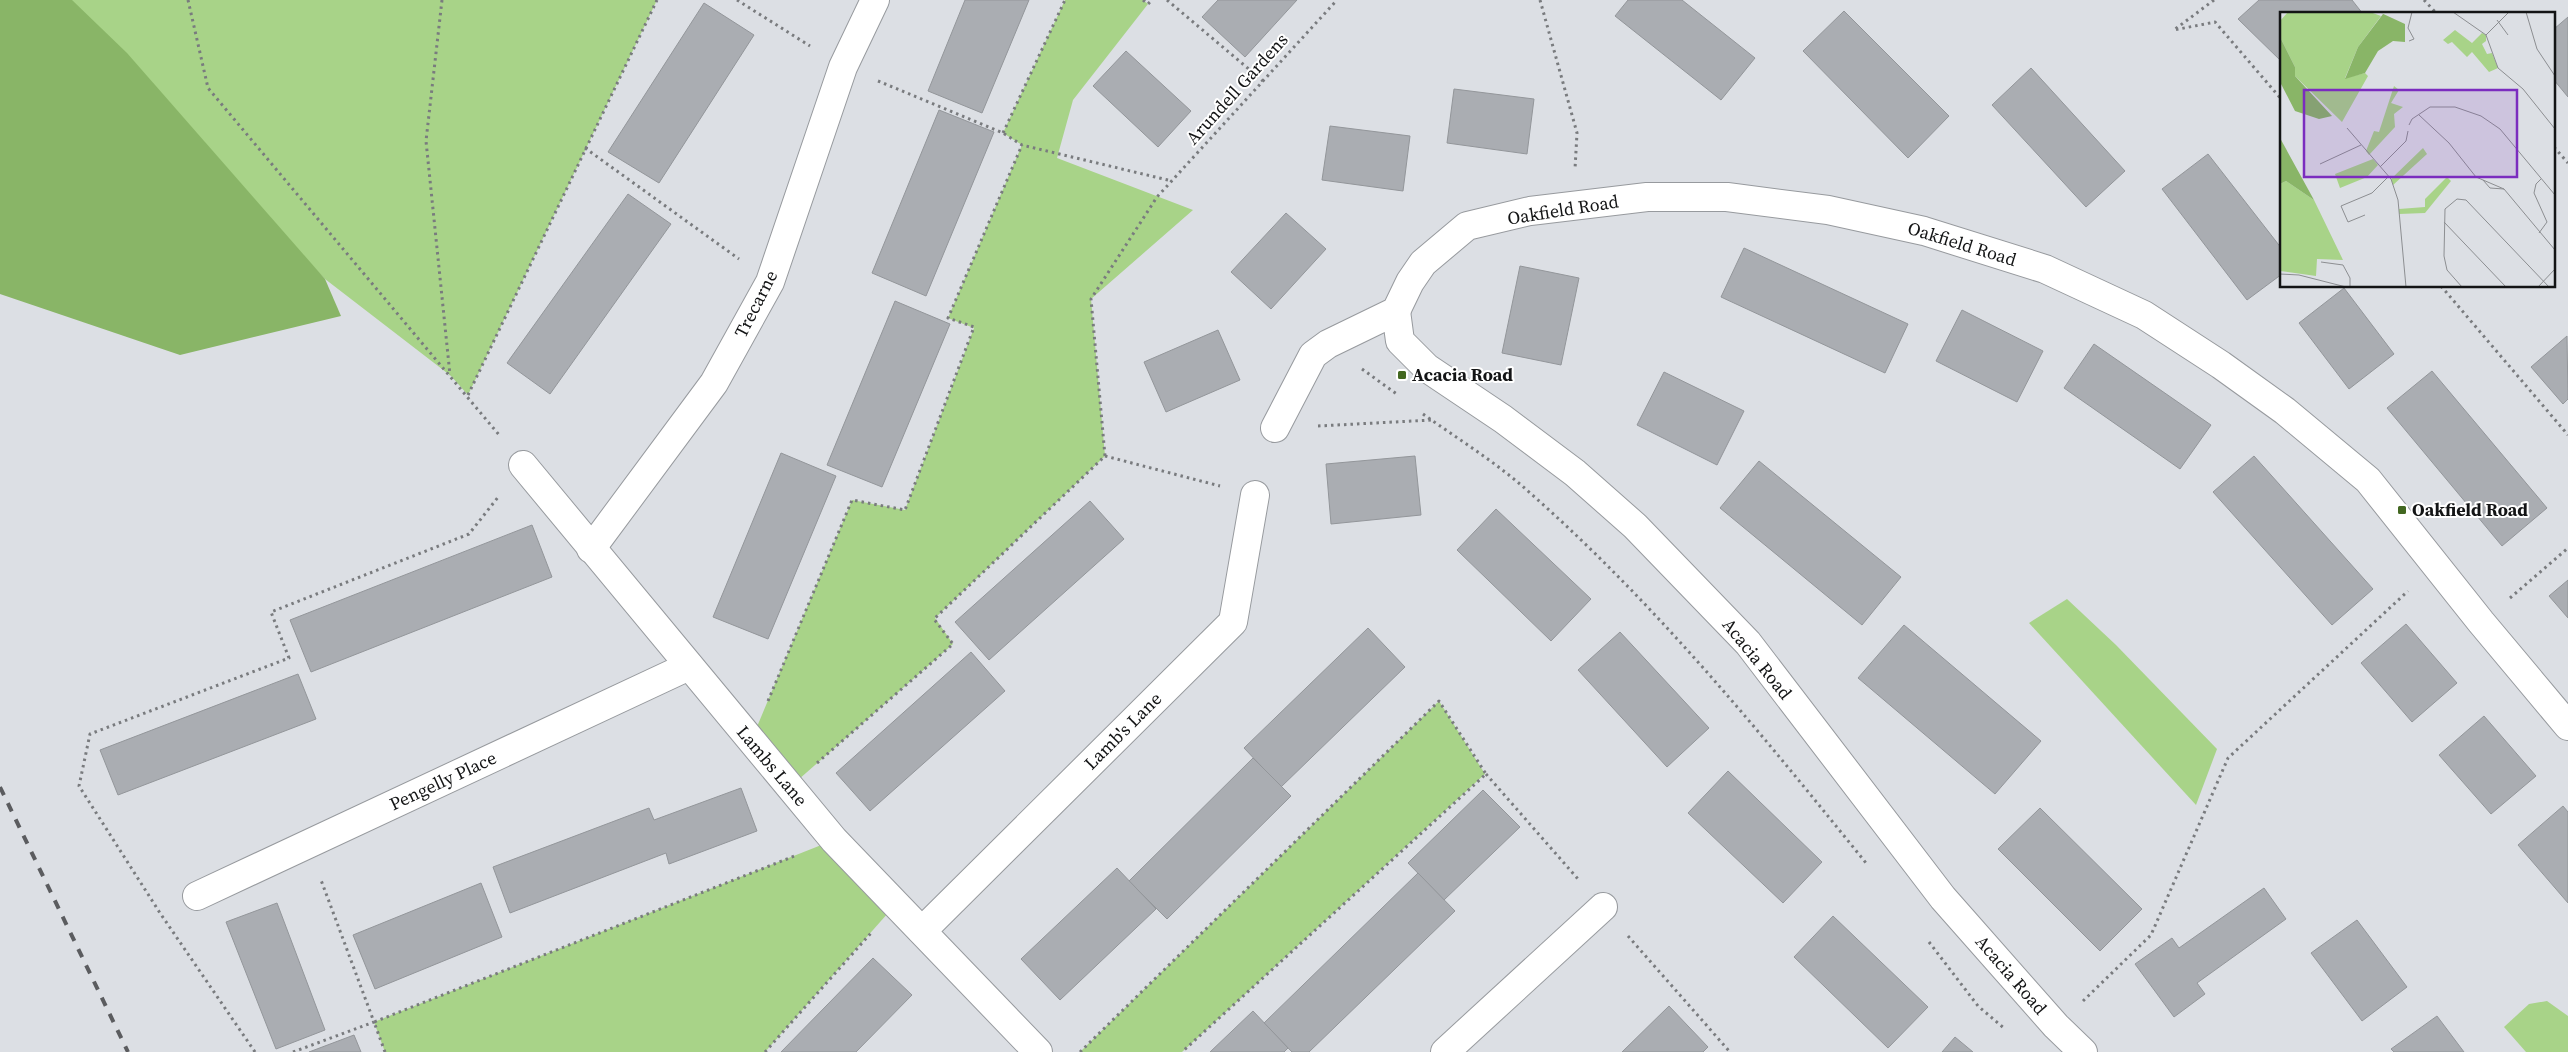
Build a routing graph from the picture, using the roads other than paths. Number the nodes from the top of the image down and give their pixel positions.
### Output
1 (875, 0) edge
2 (1396, 311) junction
3 (1275, 428) road end
4 (523, 464) road end
5 (1255, 495) road end
6 (591, 549) junction
7 (689, 666) junction
8 (2568, 726) edge
9 (197, 896) dead end
10 (1602, 907) dead end
11 (922, 931) junction
12 (1026, 1048) edge
13 (1445, 1052) edge
14 (2083, 1052) edge

1 - 6 street, Trecarne
2 - 3 street
2 - 8 street, Oakfield Road
2 - 14 street, Acacia Road
4 - 6 street, Lambs Lane
5 - 11 street, Lamb's Lane
6 - 7 street, Lambs Lane
7 - 9 street, Pengelly Place
7 - 11 street, Lambs Lane
10 - 13 street
11 - 12 street, Lambs Lane

